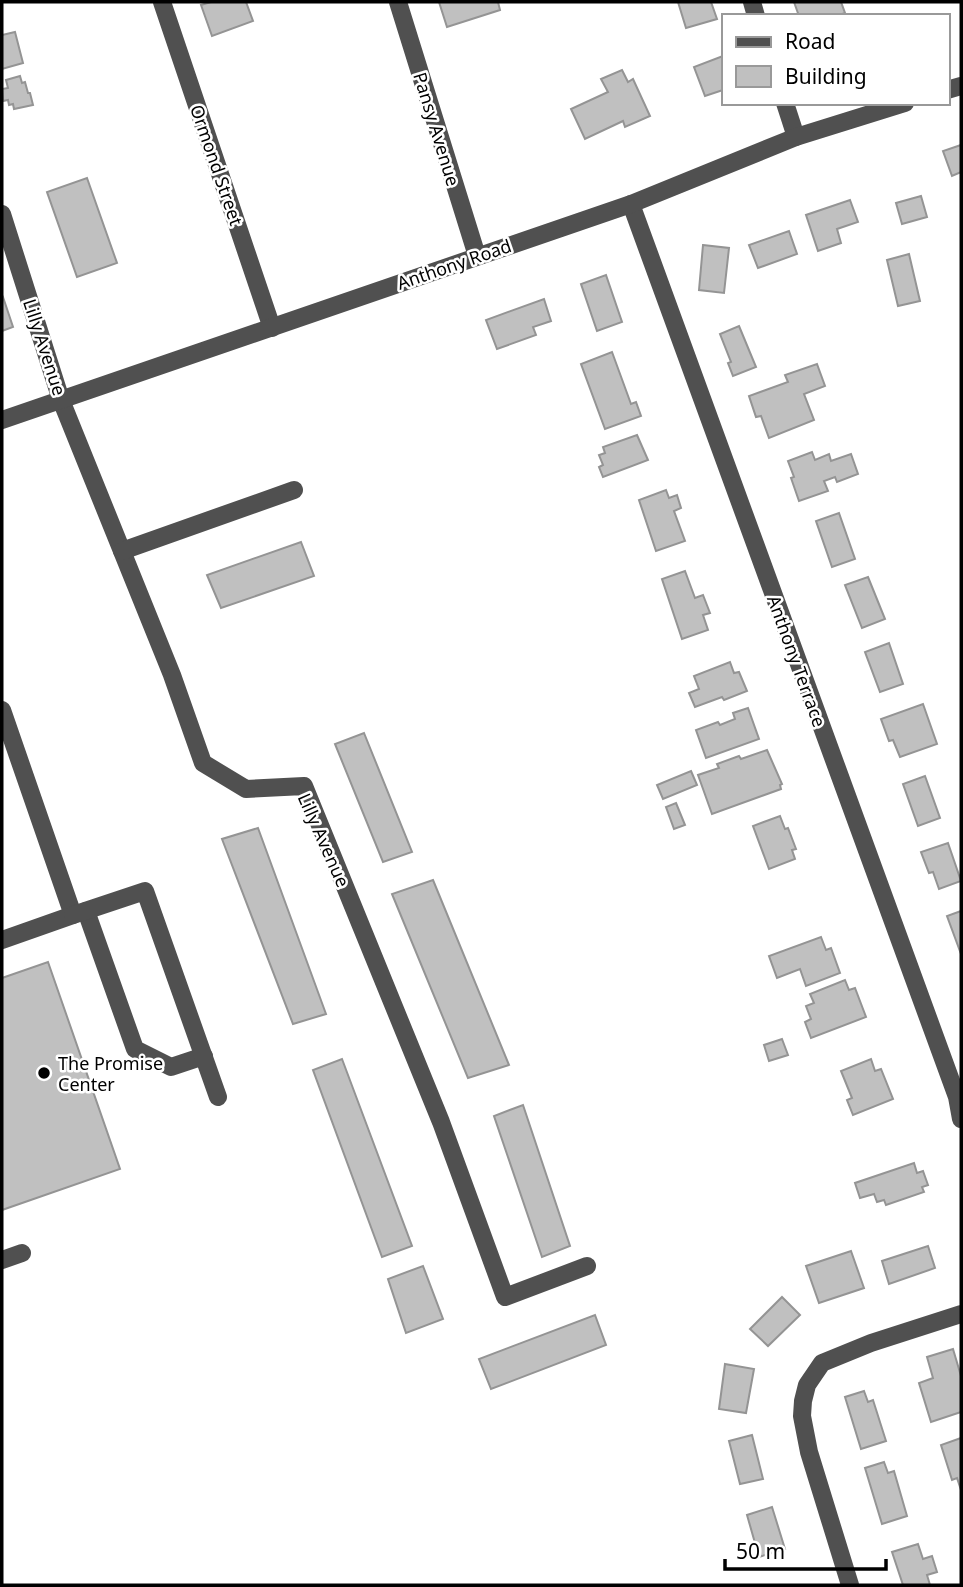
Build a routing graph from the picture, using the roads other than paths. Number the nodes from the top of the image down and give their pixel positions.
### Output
1 (162, 2) edge
2 (398, 2) edge
3 (786, 105) edge
4 (899, 105) edge
5 (796, 137) junction
6 (631, 204) junction
7 (2, 214) edge
8 (477, 256) junction
9 (272, 328) junction
10 (61, 400) junction
11 (2, 420) edge
12 (294, 490) dead end
13 (122, 551) junction
14 (2, 710) edge
15 (80, 913) junction
16 (2, 940) edge
17 (204, 1056) junction
18 (218, 1097) dead end
19 (961, 1119) edge
20 (22, 1252) dead end
21 (2, 1260) edge
22 (587, 1266) dead end
23 (961, 1314) edge
24 (850, 1585) edge

1 - 9 street, Ormond Street
2 - 8 street, Pansy Avenue
3 - 5 street
4 - 5 street, Anthony Road
5 - 6 street, Anthony Road
6 - 8 street, Anthony Road
6 - 19 street, Anthony Terrace
7 - 10 street, Lilly Avenue
8 - 9 street, Anthony Road
9 - 10 street, Anthony Road
10 - 11 street, Anthony Road
10 - 13 street, Lilly Avenue
12 - 13 street
13 - 22 street, Lilly Avenue
14 - 15 street
15 - 16 street
15 - 17 street
15 - 17 street
17 - 18 street
20 - 21 street
23 - 24 street

